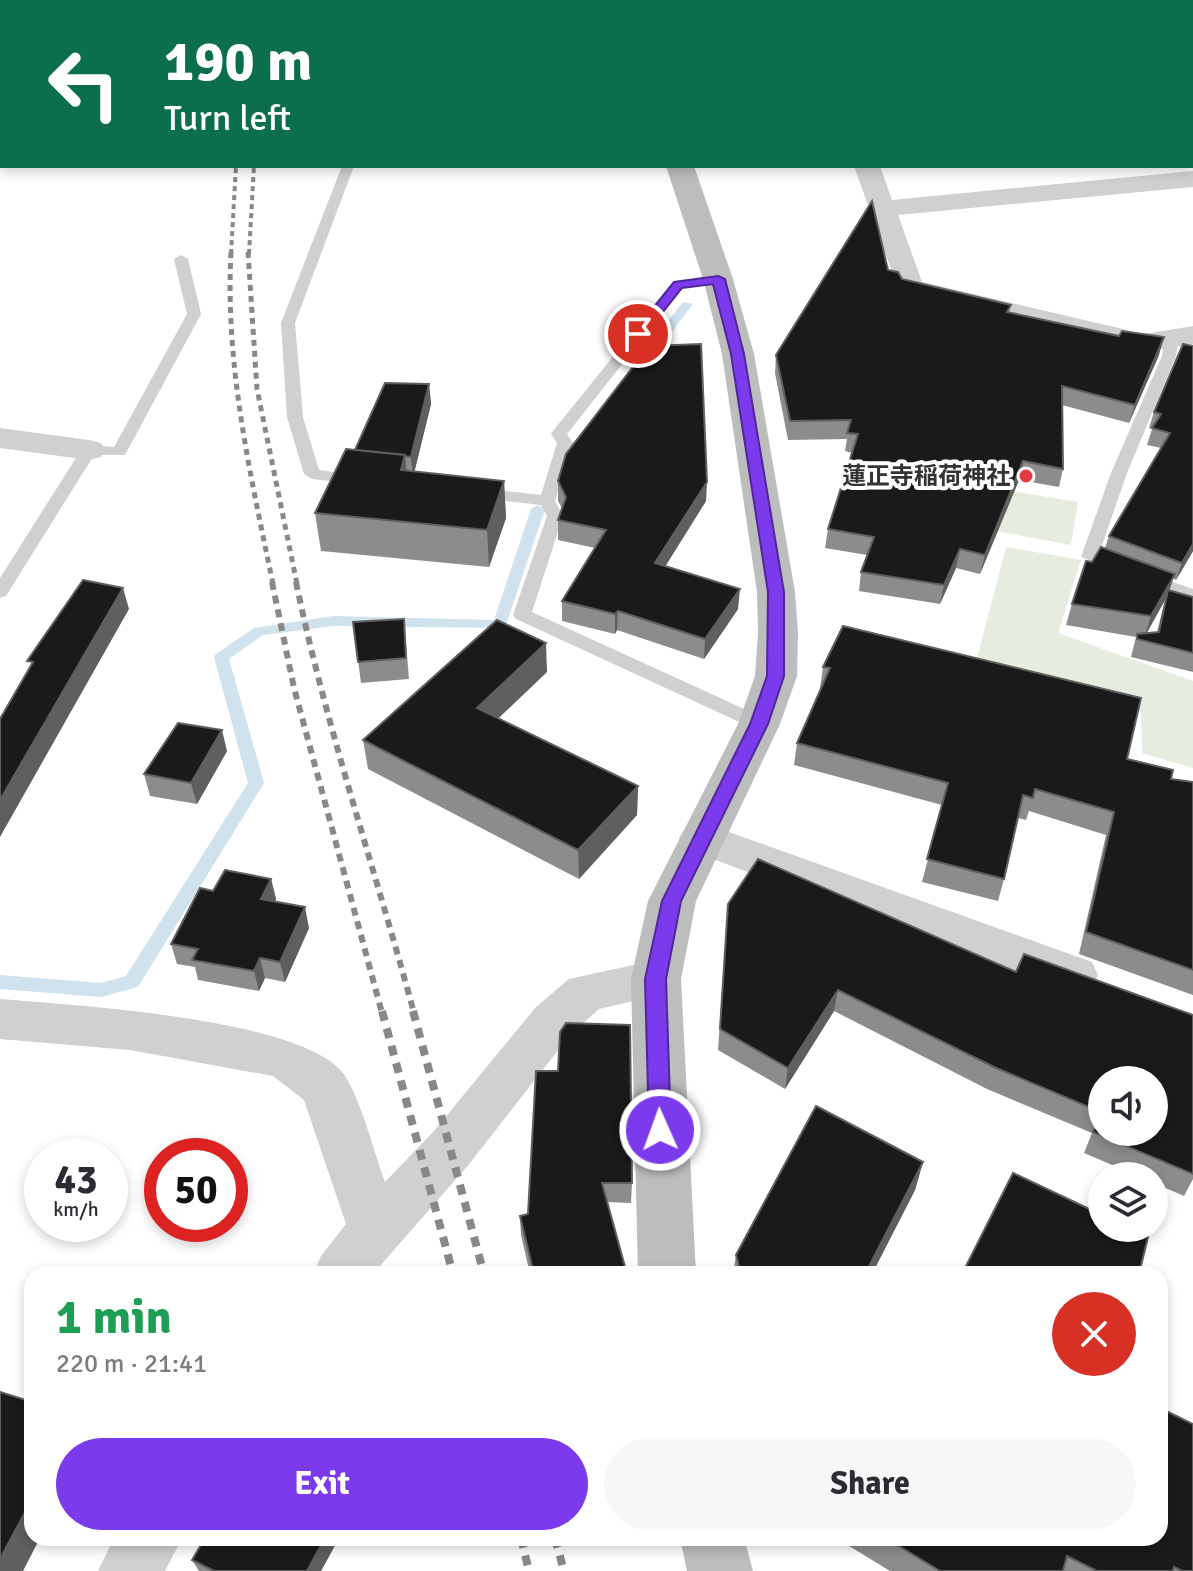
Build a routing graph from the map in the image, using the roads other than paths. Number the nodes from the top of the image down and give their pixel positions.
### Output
1 (347, 168) edge
2 (681, 168) edge
3 (868, 168) edge
4 (1193, 179) edge
5 (880, 209) junction
6 (181, 259) dead end
7 (718, 279) junction
8 (1182, 345) edge
9 (0, 438) edge
10 (89, 450) junction
11 (374, 481) edge
12 (468, 491) edge
13 (547, 501) junction
14 (0, 592) edge
15 (1193, 595) edge
16 (759, 724) junction
17 (701, 838) junction
18 (656, 979) junction
19 (1120, 992) edge
20 (0, 1019) edge
21 (375, 1229) junction
22 (346, 1266) edge
23 (667, 1266) edge
24 (146, 1546) edge
25 (714, 1546) edge
26 (129, 1571) edge
27 (720, 1571) edge

1 - 11 lane
2 - 7 main road
3 - 5 street
4 - 5 street
5 - 8 street
6 - 10 lane
7 - 13 lane
7 - 16 main road
8 - 15 lane
9 - 10 street
10 - 14 lane
12 - 13 lane
13 - 16 lane
16 - 17 main road
17 - 18 main road
17 - 19 street
18 - 21 street
18 - 23 main road
20 - 21 street
21 - 22 street
24 - 26 street
25 - 27 main road

